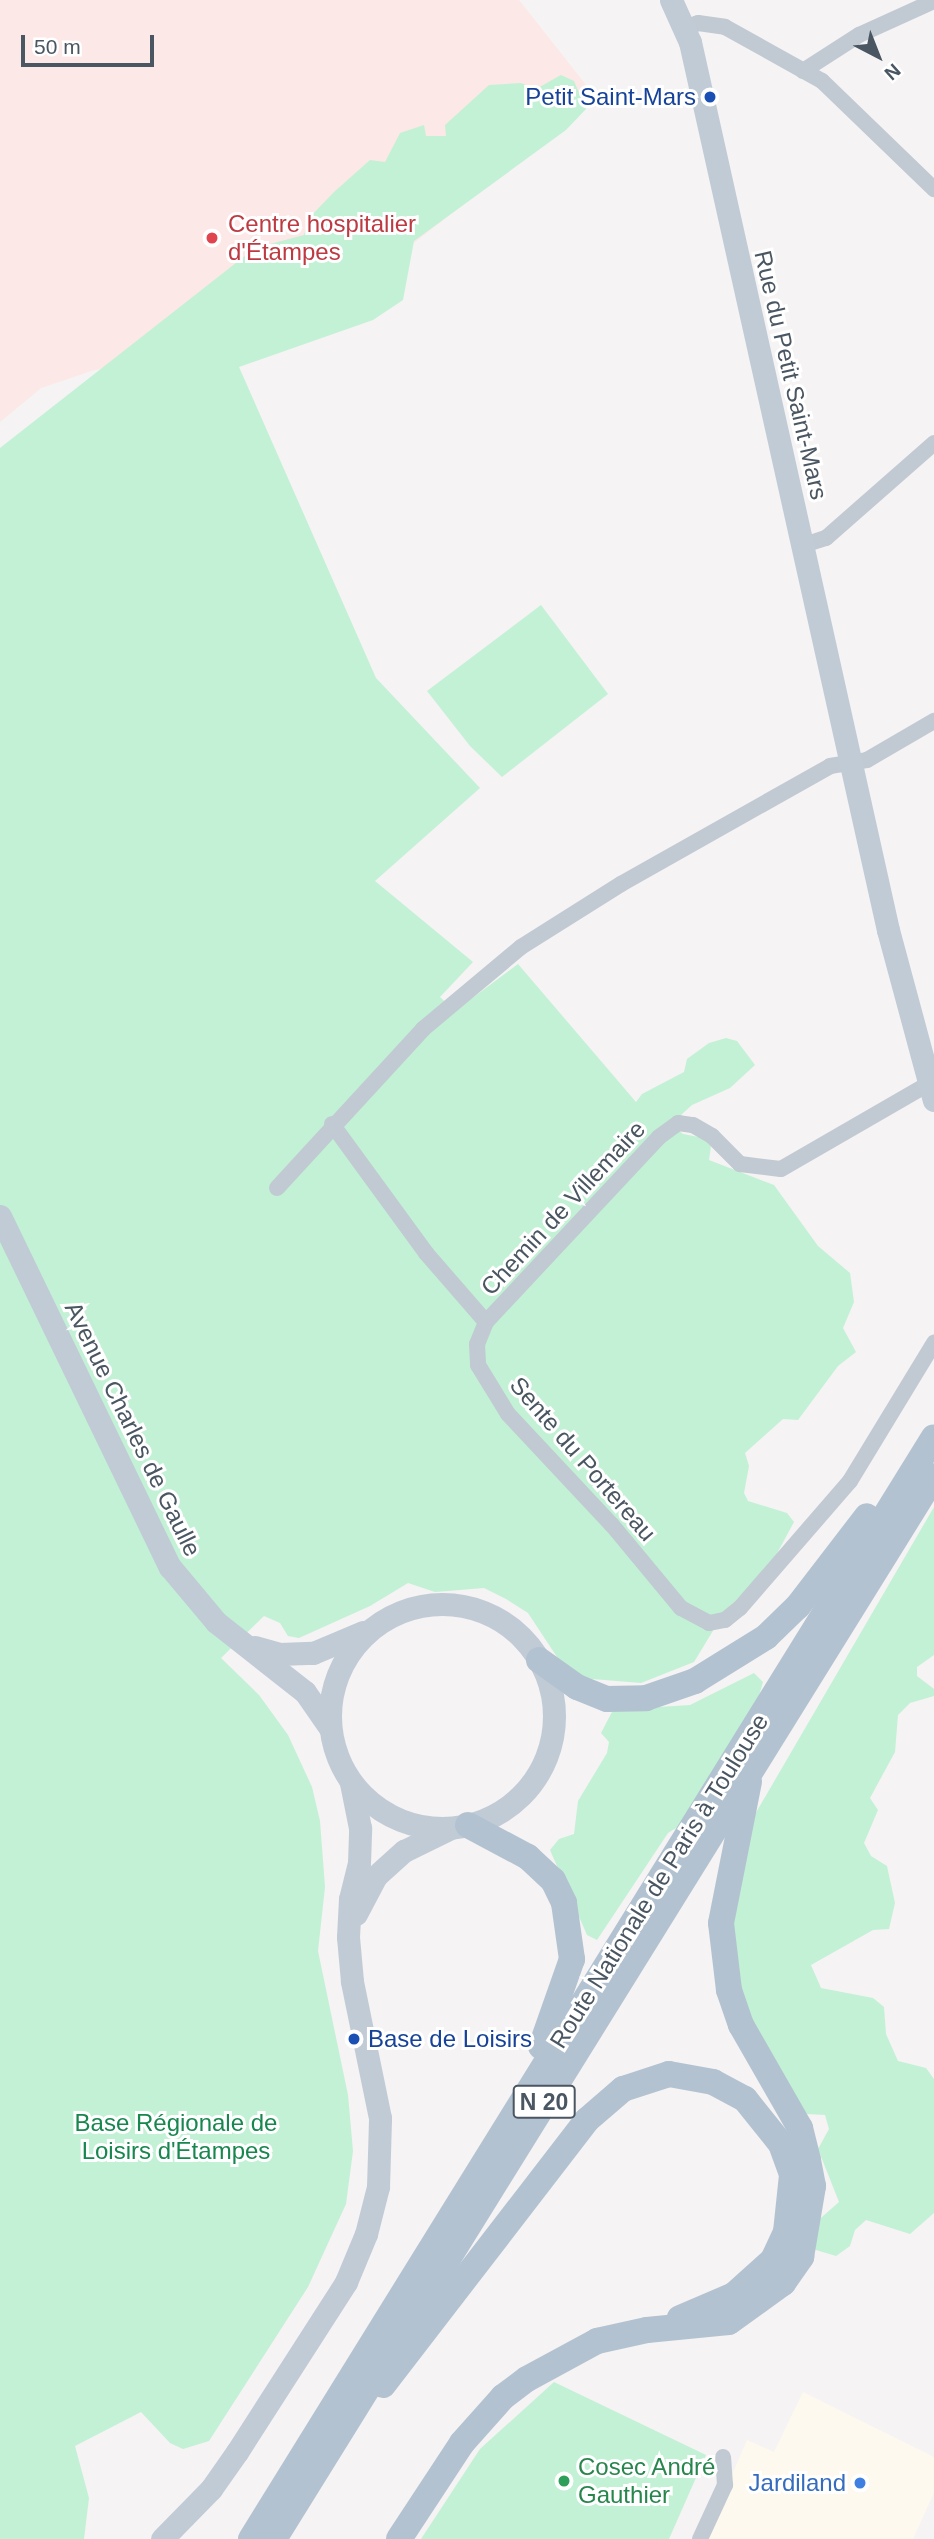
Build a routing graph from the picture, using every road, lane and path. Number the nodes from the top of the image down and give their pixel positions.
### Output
1 (671, 0) edge
2 (934, 1) edge
3 (683, 28) junction
4 (803, 71) junction
5 (934, 189) edge
6 (934, 443) edge
7 (804, 545) junction
8 (934, 721) edge
9 (852, 764) junction
10 (931, 1092) edge
11 (332, 1124) junction
12 (277, 1188) dead end
13 (0, 1216) edge
14 (486, 1322) junction
15 (934, 1343) edge
16 (934, 1437) edge
17 (934, 1476) edge
18 (907, 1480) junction
19 (376, 1625) junction
20 (246, 1644) junction
21 (539, 1660) junction
22 (330, 1728) junction
23 (751, 1772) junction
24 (351, 1783) junction
25 (459, 1827) junction
26 (348, 1937) junction
27 (533, 2083) junction
28 (647, 2330) junction
29 (340, 2432) junction
30 (723, 2457) dead end
31 (162, 2539) edge
32 (251, 2539) edge
33 (274, 2539) edge
34 (399, 2539) edge
35 (700, 2539) edge

1 - 3 main road, Rue du Petit Saint-Mars
2 - 4 street
3 - 4 street
3 - 7 main road, Rue du Petit Saint-Mars
4 - 5 street
6 - 7 street
7 - 9 main road, Rue du Petit Saint-Mars
8 - 9 street
9 - 10 main road, Rue du Petit Saint-Mars
9 - 11 street
10 - 14 street, Chemin de Villemaire
11 - 12 street
11 - 14 street
13 - 20 main road, Avenue Charles de Gaulle
14 - 15 street, Sente du Portereau
16 - 18 main road, Route Nationale de Paris à Toulouse / N 20
17 - 23 main road, Route Nationale de Paris à Toulouse / N 20
18 - 21 main road
18 - 27 main road, Route Nationale de Paris à Toulouse / N 20
19 - 20 main road, Avenue Charles de Gaulle
19 - 21 main road
19 - 22 main road
20 - 22 main road, Avenue Charles de Gaulle
21 - 25 main road
22 - 24 main road
23 - 28 main road
23 - 29 main road, Route Nationale de Paris à Toulouse / N 20
24 - 25 main road
24 - 26 main road
25 - 26 main road
25 - 27 main road
26 - 31 main road
27 - 32 main road, Route Nationale de Paris à Toulouse / N 20
28 - 29 main road
28 - 34 main road
29 - 33 main road, Route Nationale de Paris à Toulouse / N 20
30 - 35 street

